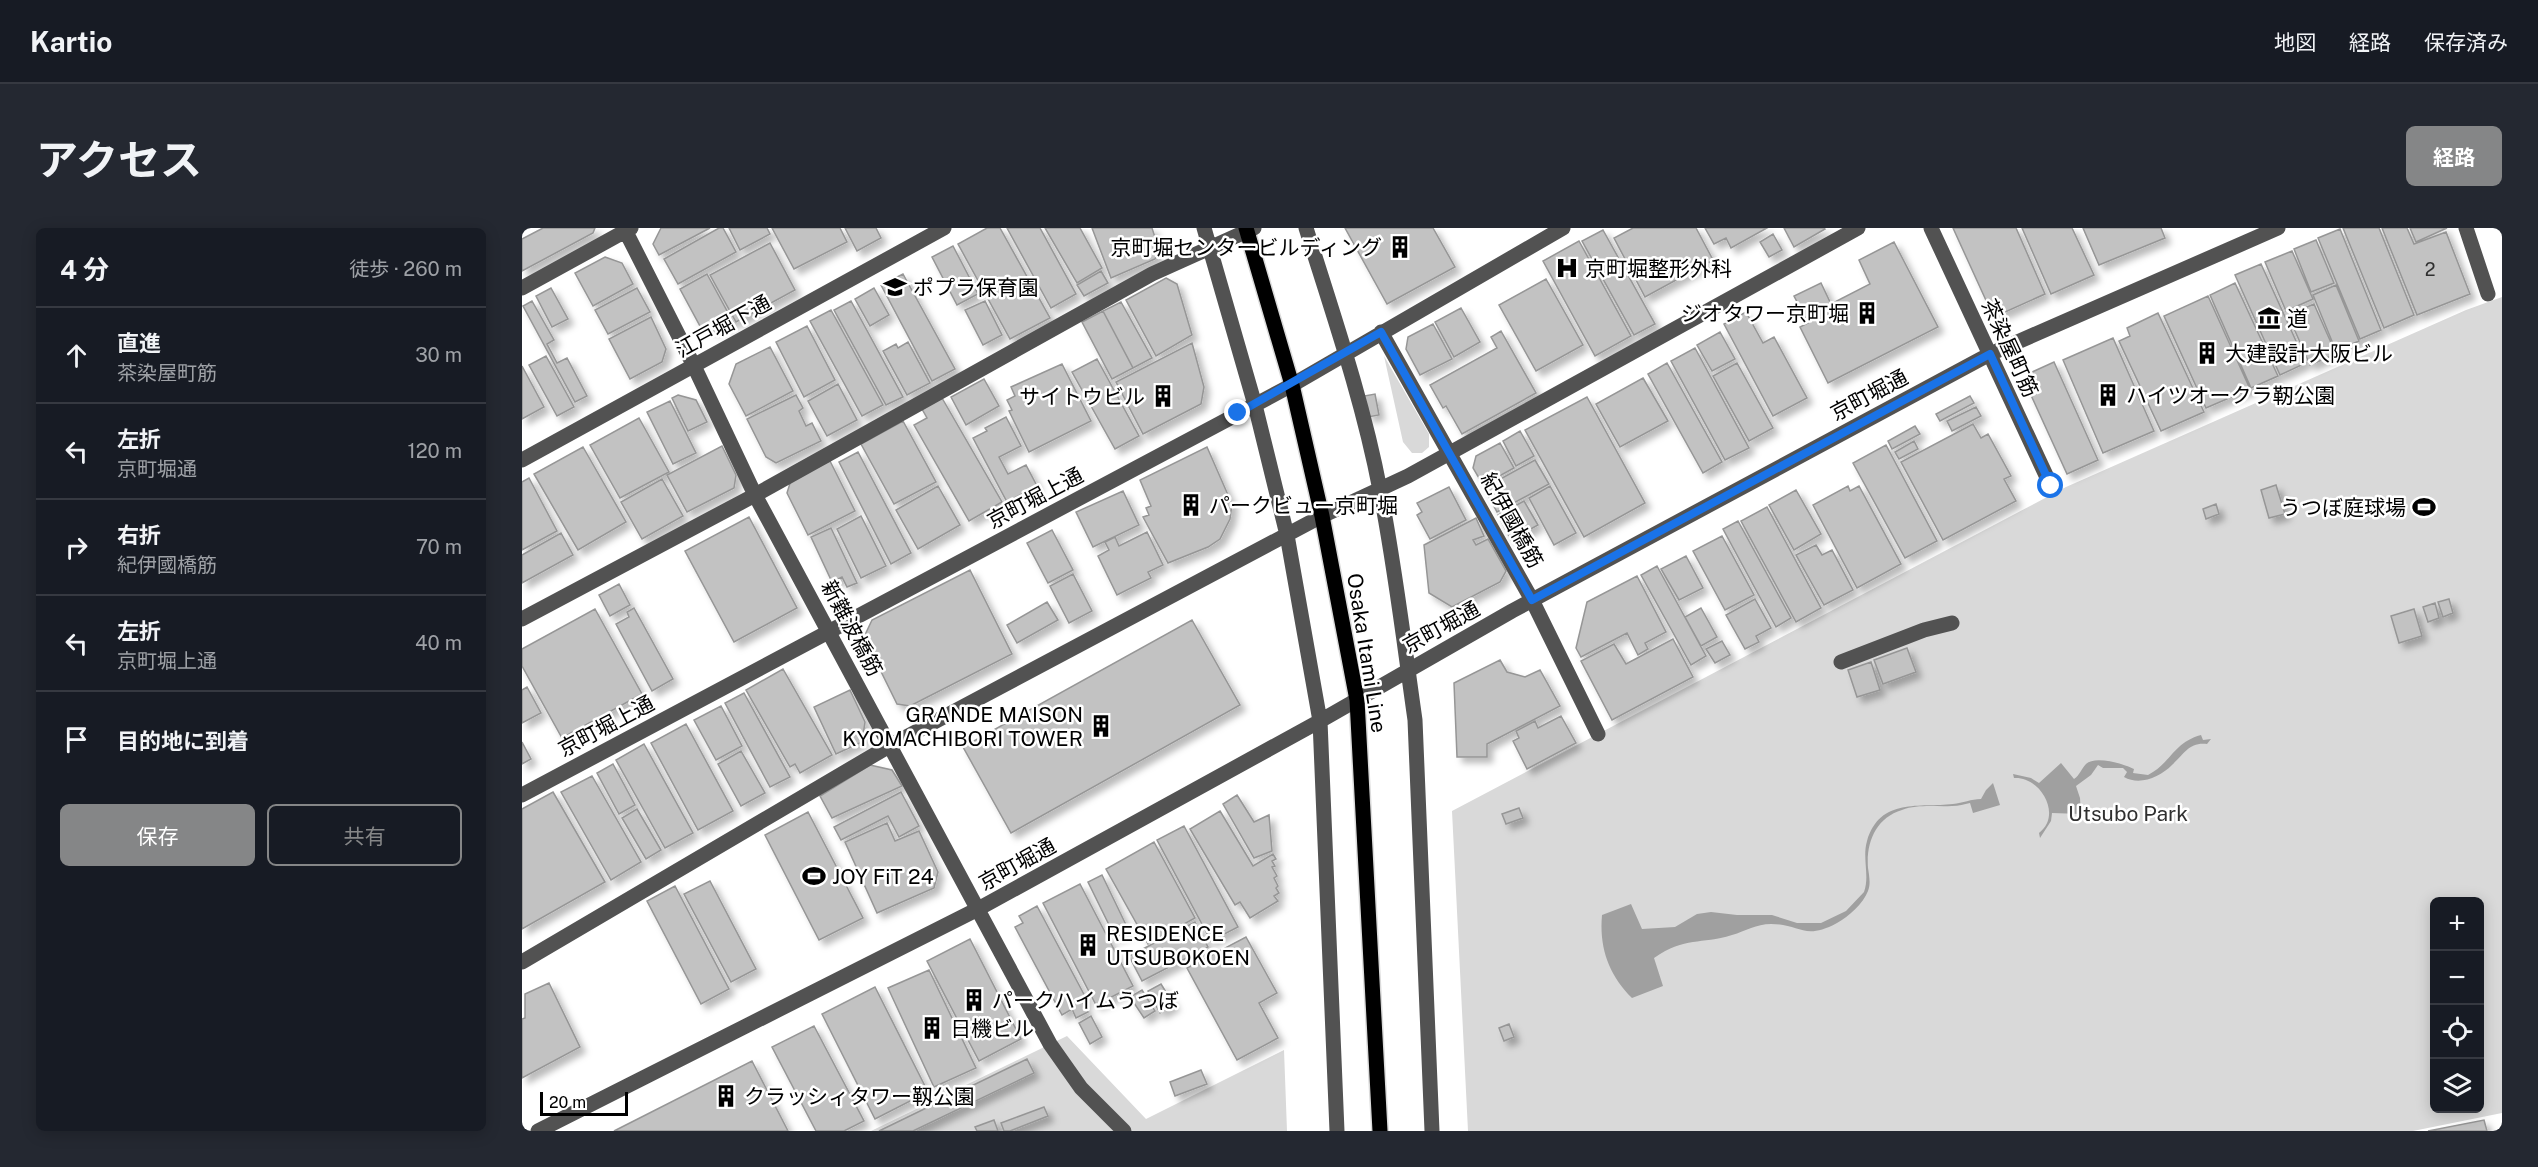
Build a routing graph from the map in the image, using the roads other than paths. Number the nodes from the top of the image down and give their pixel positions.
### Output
1 (944, 228) edge
2 (1204, 228) edge
3 (1306, 228) edge
4 (1563, 228) edge
5 (1858, 228) edge
6 (1931, 228) edge
7 (2278, 228) edge
8 (2466, 228) edge
9 (626, 229) edge
10 (1249, 229) edge
11 (1211, 248) junction
12 (522, 288) edge
13 (2488, 294) dead end
14 (1381, 332) junction
15 (1346, 353) junction
16 (1990, 354) junction
17 (694, 366) junction
18 (1292, 385) junction
19 (1255, 405) junction
20 (1450, 453) junction
21 (522, 460) edge
22 (2051, 486) dead end
23 (1380, 490) junction
24 (755, 495) junction
25 (1322, 516) junction
26 (1287, 535) junction
27 (1532, 600) junction
28 (522, 619) edge
29 (1952, 623) dead end
30 (830, 631) junction
31 (1840, 662) dead end
32 (1408, 670) junction
33 (1357, 700) junction
34 (1320, 721) junction
35 (1598, 734) dead end
36 (891, 745) junction
37 (522, 795) edge
38 (978, 909) junction
39 (522, 962) edge
40 (538, 1131) edge
41 (1125, 1131) edge
42 (1337, 1131) edge
43 (1380, 1131) edge
44 (1432, 1131) edge

1 - 17 street, 江戸堀下通
2 - 11 street
3 - 15 street
4 - 14 street, 京町堀上通
5 - 20 street
6 - 16 street, 茶染屋町筋
7 - 16 street, 京町堀通
8 - 13 street
9 - 12 street
9 - 17 street, 新難波橋筋
10 - 11 street
10 - 18 main road, Osaka Itami Line
11 - 19 street
11 - 24 street
14 - 15 street, 京町堀上通
14 - 20 street, 紀伊國橋筋
15 - 18 street, 京町堀上通
15 - 23 street
16 - 22 street, 茶染屋町筋
16 - 27 street, 京町堀通
17 - 21 street, 江戸堀下通
17 - 24 street, 新難波橋筋
18 - 19 street, 京町堀上通
18 - 25 main road, Osaka Itami Line
19 - 26 street
19 - 30 street, 京町堀上通
20 - 23 street
20 - 27 street, 紀伊國橋筋
23 - 25 street
23 - 32 street
24 - 28 street
24 - 30 street, 新難波橋筋
25 - 26 street
25 - 33 main road, Osaka Itami Line
26 - 34 street
26 - 36 street
27 - 32 street, 京町堀通
27 - 35 street, 紀伊國橋筋
29 - 31 street
30 - 36 street, 新難波橋筋
30 - 37 street, 京町堀上通
32 - 33 street, 京町堀通
32 - 44 street
33 - 34 street, 京町堀通
33 - 43 main road, Osaka Itami Line
34 - 38 street, 京町堀通
34 - 42 street
36 - 38 street, 新難波橋筋
36 - 39 street
38 - 40 street, 京町堀通
38 - 41 street, 新難波橋筋

